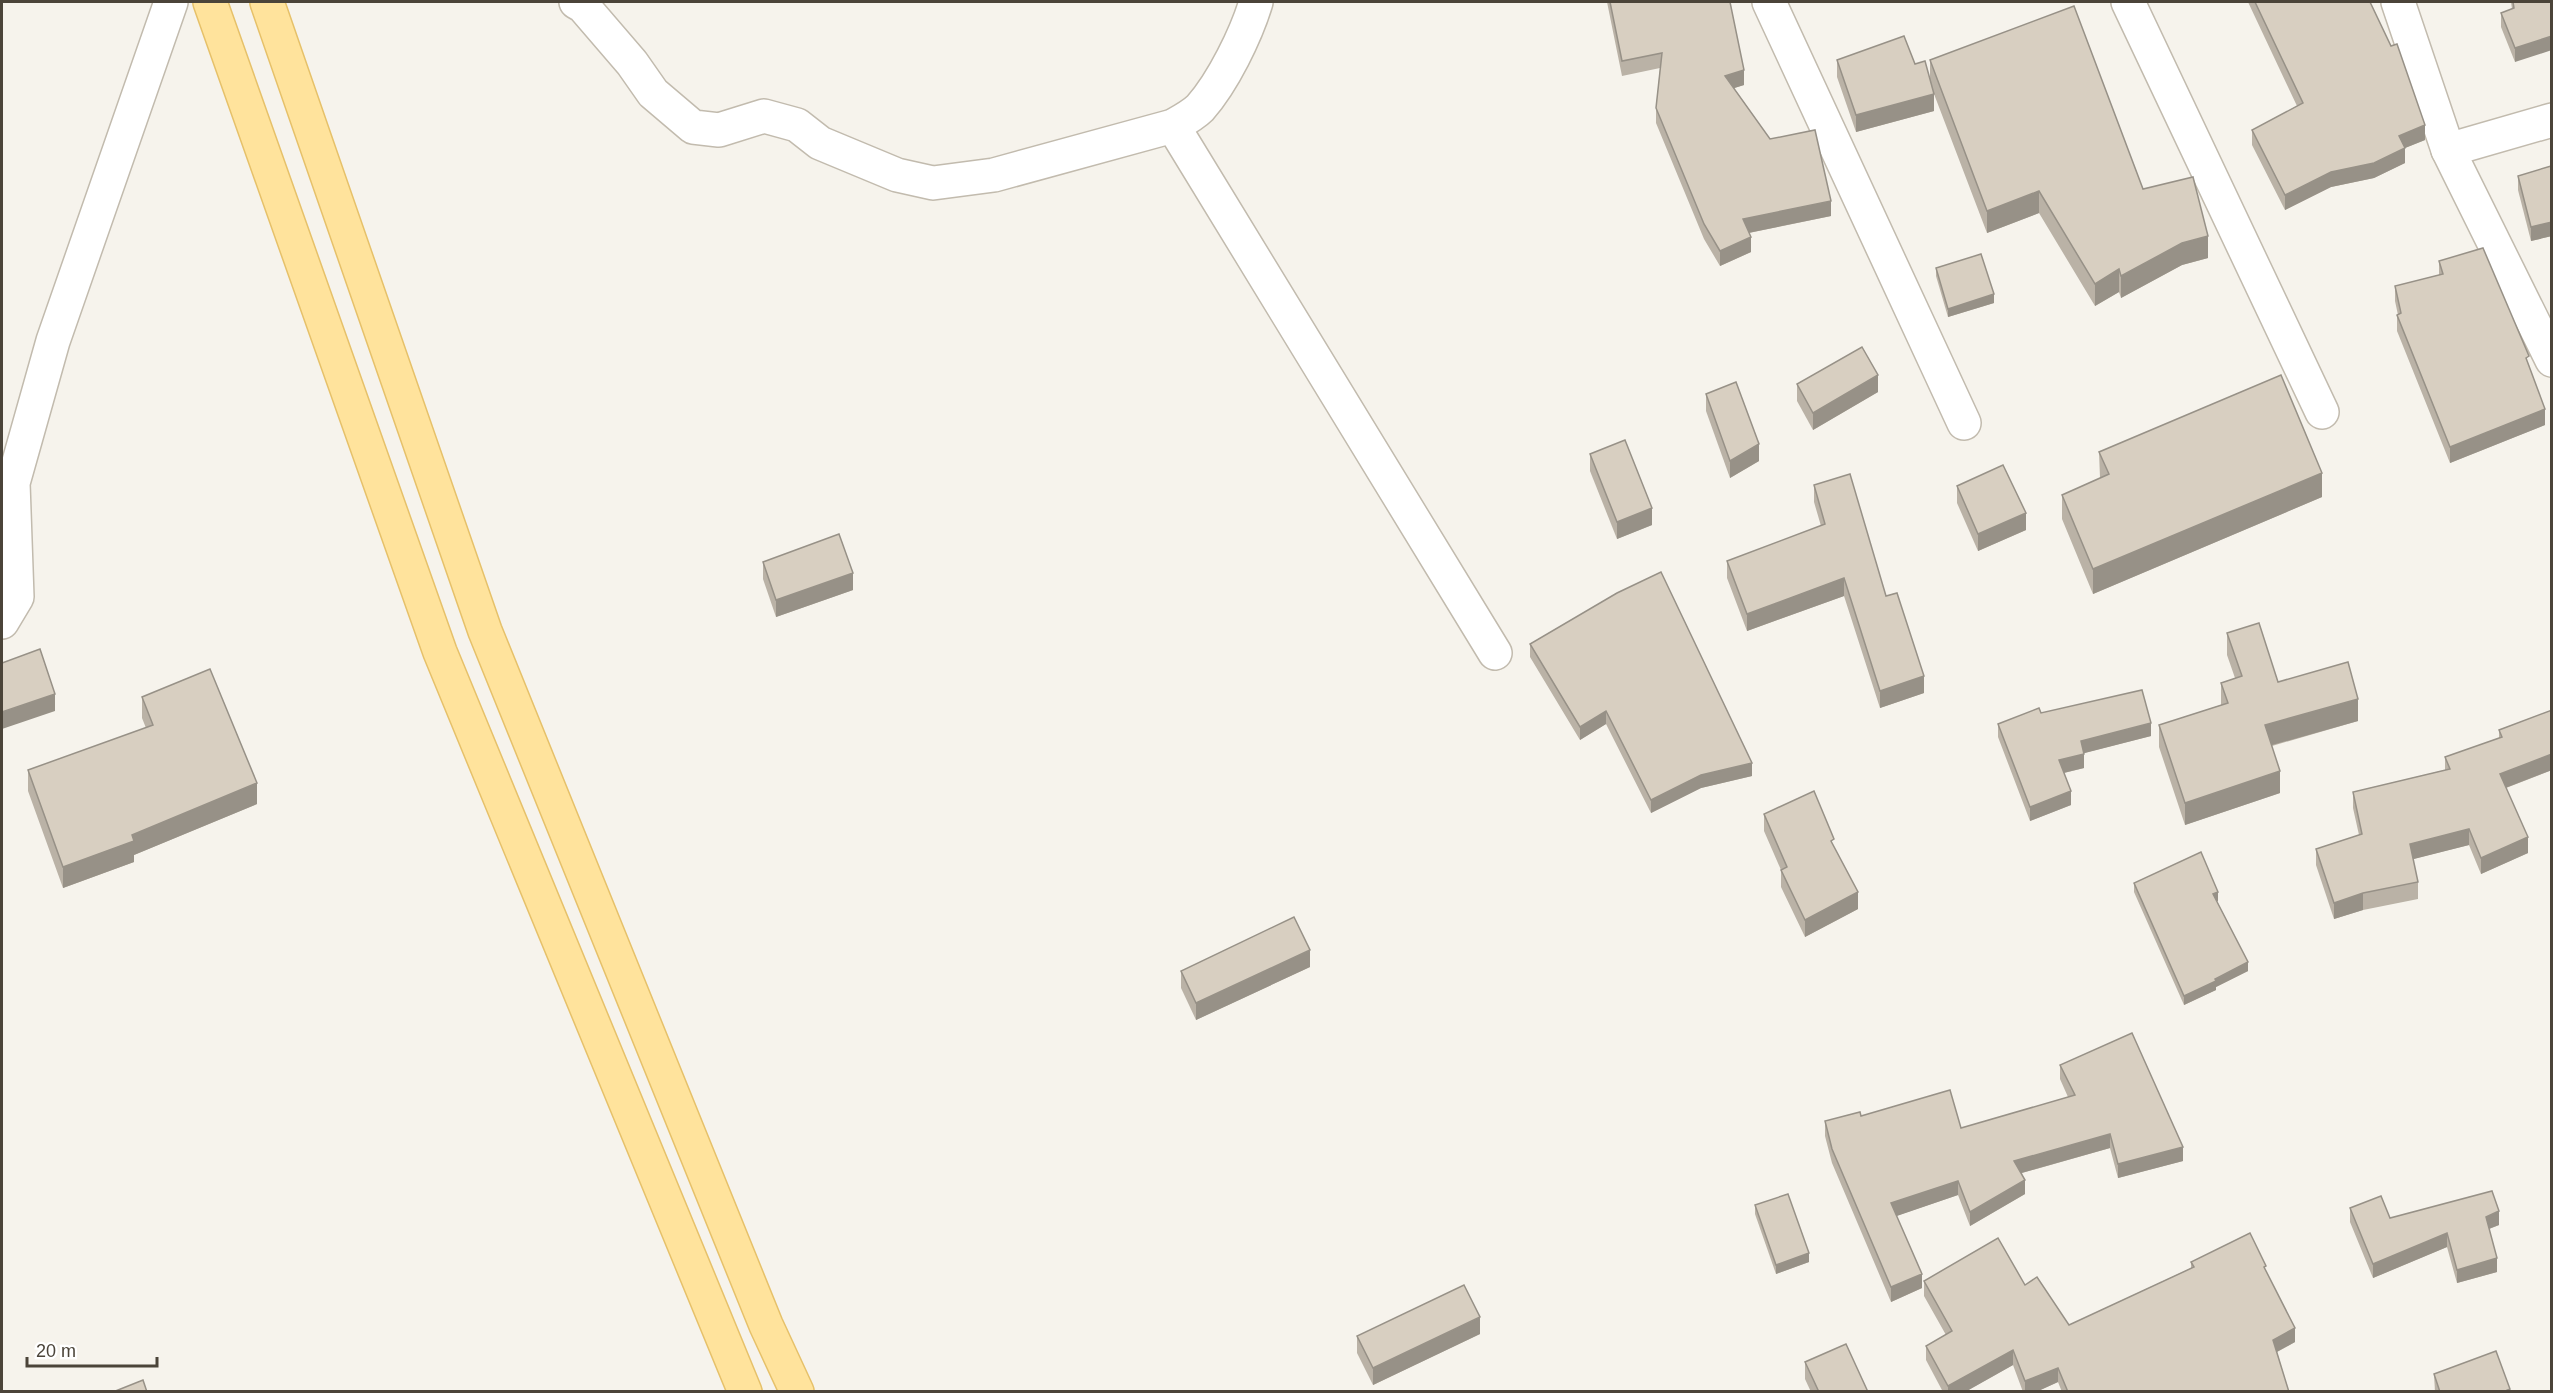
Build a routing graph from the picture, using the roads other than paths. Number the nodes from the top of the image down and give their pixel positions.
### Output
1 (171, 2) edge
2 (210, 2) edge
3 (267, 2) edge
4 (576, 2) edge
5 (1256, 2) edge
6 (1768, 2) edge
7 (2128, 2) edge
8 (2398, 2) edge
9 (2552, 120) edge
10 (1173, 126) junction
11 (2448, 150) junction
12 (2552, 360) edge
13 (2322, 412) dead end
14 (1964, 423) dead end
15 (2, 622) edge
16 (1495, 653) dead end
17 (745, 1392) edge
18 (797, 1392) edge

1 - 15 street
2 - 17 main road
3 - 18 main road
4 - 10 street
5 - 10 street
6 - 14 street
7 - 13 street
8 - 11 street
9 - 11 street
10 - 16 street
11 - 12 street

